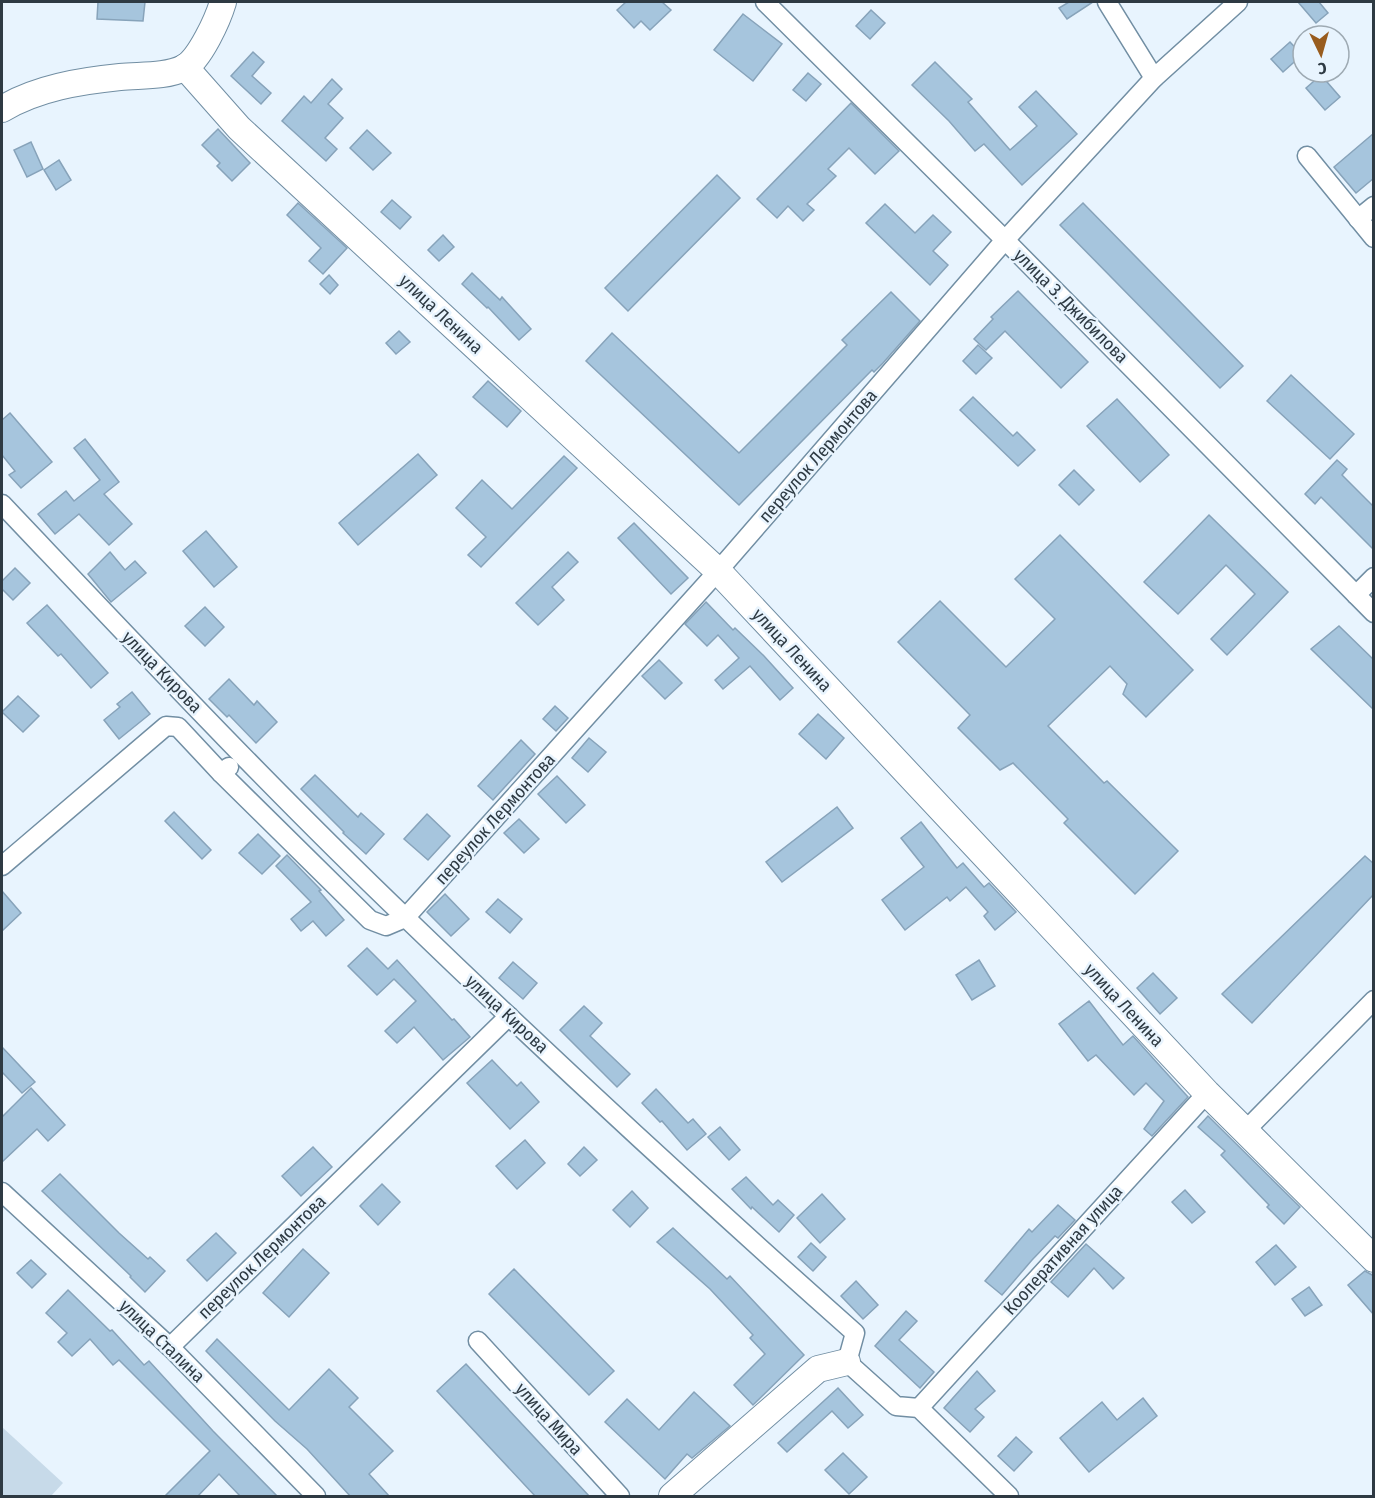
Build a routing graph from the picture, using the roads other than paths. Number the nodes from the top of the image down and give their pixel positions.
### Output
1 (223, 2) edge
2 (765, 2) edge
3 (1107, 2) edge
4 (1238, 2) edge
5 (185, 67) junction
6 (1154, 78) junction
7 (4, 103) edge
8 (1307, 156) dead end
9 (1374, 206) edge
10 (1358, 219) junction
11 (1374, 238) edge
12 (1005, 240) junction
13 (2, 504) edge
14 (718, 571) junction
15 (1374, 577) edge
16 (1356, 595) junction
17 (1374, 613) edge
18 (242, 756) junction
19 (221, 773) junction
20 (2, 866) edge
21 (405, 918) junction
22 (1374, 1000) edge
23 (509, 1016) junction
24 (1207, 1093) junction
25 (1244, 1132) junction
26 (2, 1192) edge
27 (1374, 1258) edge
28 (478, 1341) dead end
29 (170, 1347) junction
30 (847, 1362) junction
31 (919, 1408) junction
32 (316, 1497) edge
33 (620, 1497) edge
34 (672, 1497) edge
35 (1008, 1497) edge

1 - 5 street
2 - 12 street, улица З. Джибилова
3 - 6 street
4 - 6 street, переулок Лермонтова
5 - 7 street
5 - 14 street, улица Ленина
6 - 12 street, переулок Лермонтова
8 - 10 street
9 - 10 street
10 - 11 street
12 - 14 street, переулок Лермонтова
12 - 16 street, улица З. Джибилова
13 - 18 street, улица Кирова
14 - 21 street, переулок Лермонтова
14 - 24 street, улица Ленина
15 - 16 street
16 - 17 street, улица З. Джибилова
18 - 19 street
18 - 21 street, улица Кирова
19 - 20 street
19 - 21 street
21 - 23 street, улица Кирова
22 - 25 street
23 - 29 street, переулок Лермонтова
23 - 30 street, улица Кирова
24 - 25 street, улица Ленина
24 - 31 street, Кооперативная улица
25 - 27 street, улица Ленина
26 - 29 street, улица Сталина
28 - 33 street, улица Мира
29 - 32 street, улица Сталина
30 - 31 street
30 - 34 street
31 - 35 street

